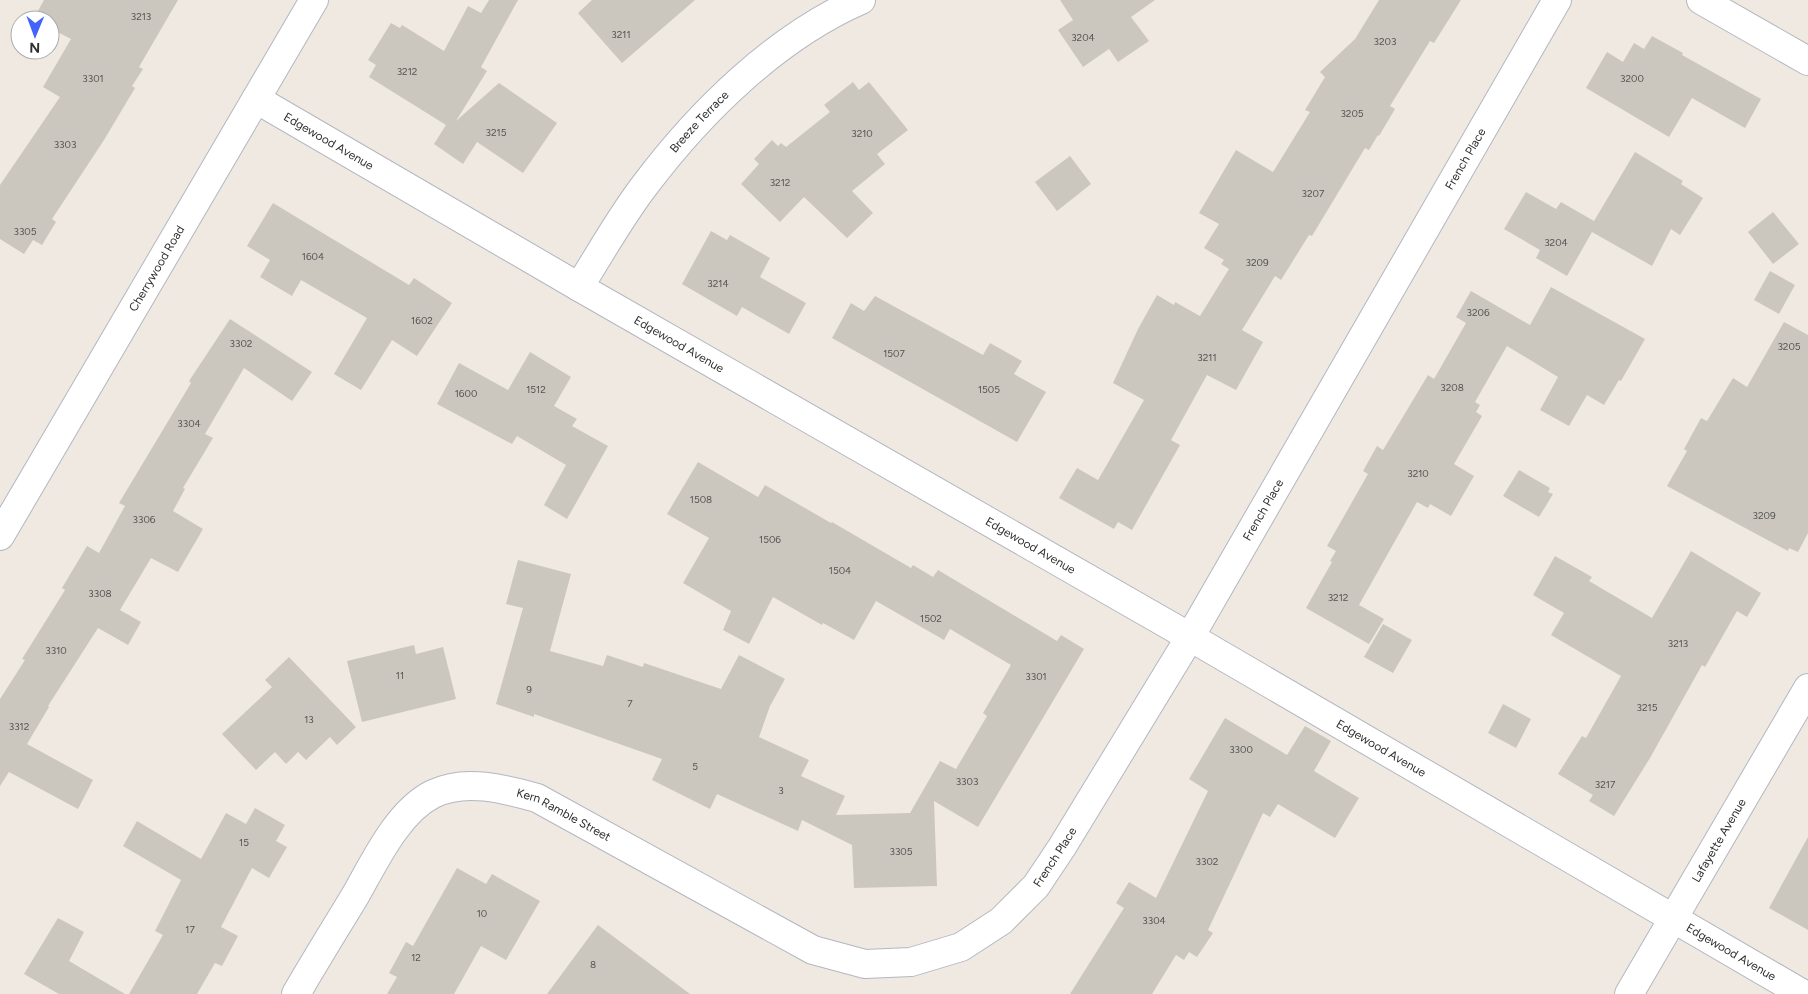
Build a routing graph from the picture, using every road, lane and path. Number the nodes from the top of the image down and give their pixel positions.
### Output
1 (314, 0) edge
2 (861, 0) edge
3 (1557, 0) edge
4 (1701, 0) edge
5 (1808, 61) edge
6 (256, 99) junction
7 (579, 287) junction
8 (0, 536) edge
9 (1190, 637) junction
10 (1808, 688) edge
11 (1674, 920) junction
12 (911, 962) joint
13 (296, 994) edge
14 (1629, 994) edge
15 (1803, 994) edge

1 - 6 street, Cherrywood Road
2 - 7 street, Breeze Terrace
3 - 9 street, French Place
4 - 5 street
6 - 7 street, Edgewood Avenue
6 - 8 street, Cherrywood Road
7 - 9 street, Edgewood Avenue
9 - 11 street, Edgewood Avenue
9 - 12 street, French Place
10 - 11 street, Lafayette Avenue
11 - 14 street, Lafayette Avenue
11 - 15 street, Edgewood Avenue
12 - 13 street, Kern Ramble Street

